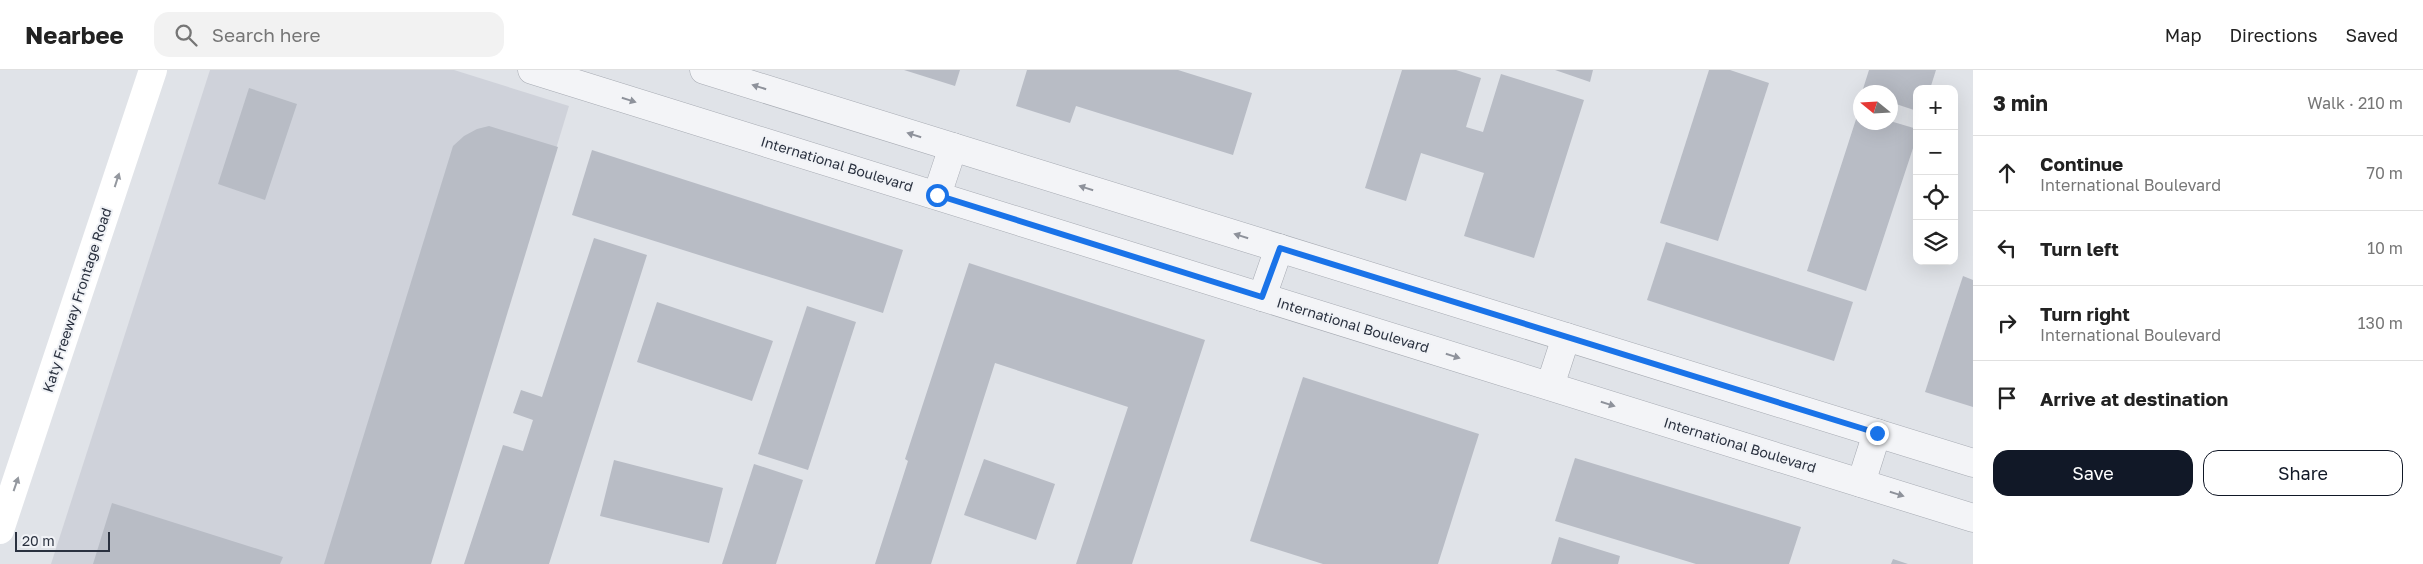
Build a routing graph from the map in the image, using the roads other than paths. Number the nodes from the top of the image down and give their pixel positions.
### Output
1 (153, 70) edge
2 (532, 70) edge
3 (704, 70) edge
4 (593, 79) edge
5 (953, 147) junction
6 (937, 195) junction
7 (1280, 248) junction
8 (1262, 297) junction
9 (1566, 337) junction
10 (1550, 386) junction
11 (1877, 433) junction
12 (1973, 463) edge
13 (1861, 483) junction
14 (1973, 518) edge
15 (0, 530) edge

15 -> 1 main road, Katy Freeway Frontage Road
2 - 4 street, International Boulevard
5 -> 3 street
4 -> 6 street, International Boulevard
5 - 6 street
7 -> 5 street
6 - 8 street, International Boulevard
7 - 8 street
7 - 9 street
8 -> 10 street, International Boulevard
9 - 10 street
9 - 11 street
10 -> 13 street, International Boulevard
11 - 12 street
11 - 13 street
13 -> 14 street, International Boulevard

